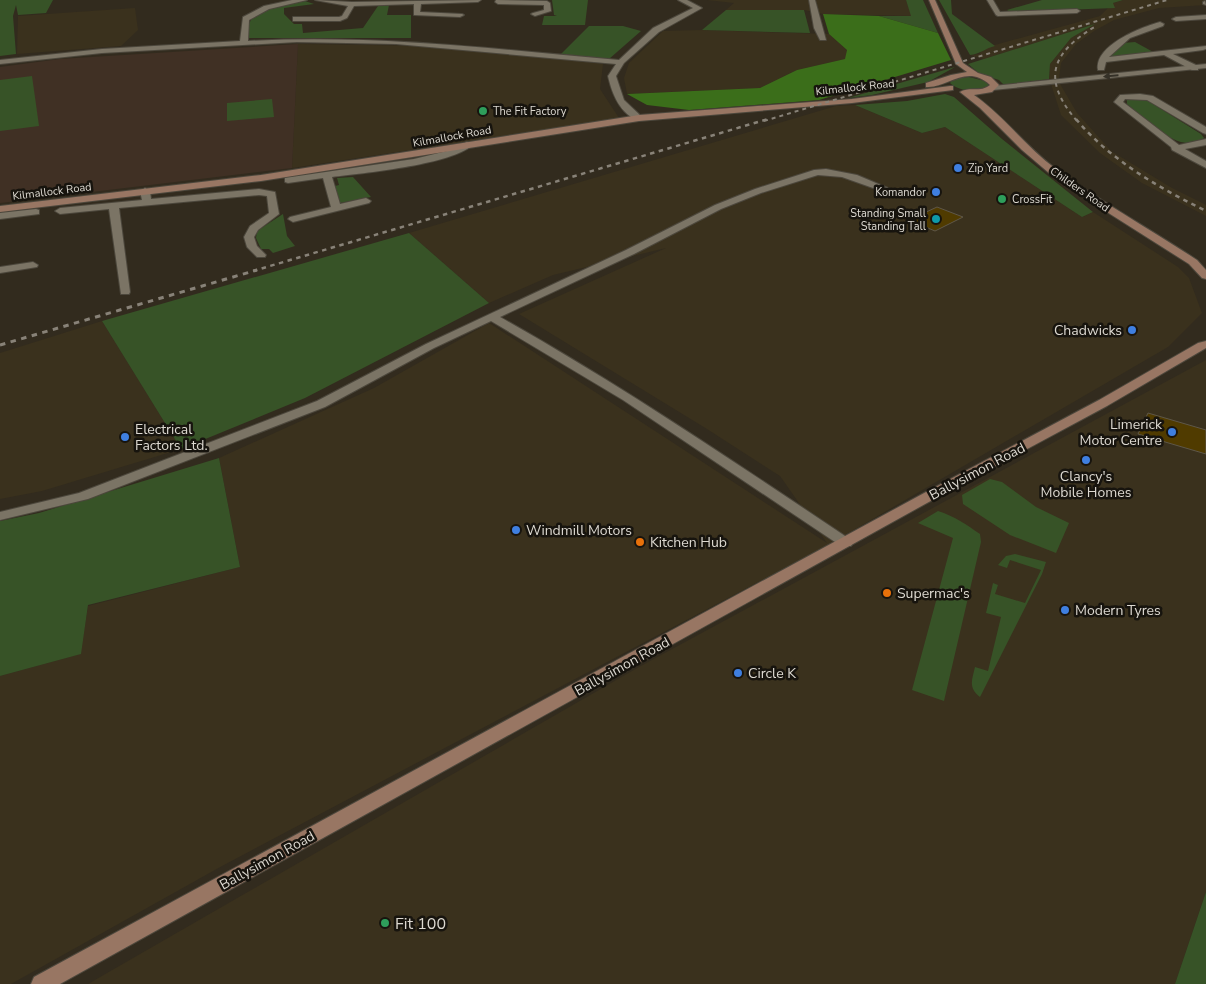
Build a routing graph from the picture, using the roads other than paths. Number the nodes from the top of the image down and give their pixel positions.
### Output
1 (304, 0) edge
2 (318, 0) edge
3 (478, 0) edge
4 (498, 0) edge
5 (681, 0) edge
6 (812, 0) edge
7 (932, 0) edge
8 (990, 0) edge
9 (418, 2) junction
10 (352, 4) junction
11 (1077, 11) dead end
12 (535, 14) dead end
13 (998, 14) junction
14 (460, 15) dead end
15 (296, 18) dead end
16 (1204, 18) edge
17 (1176, 19) dead end
18 (1005, 20) dead end
19 (1160, 24) dead end
20 (823, 38) dead end
21 (244, 42) junction
22 (1203, 48) dead end
23 (1166, 53) junction
24 (0, 62) edge
25 (621, 62) junction
26 (960, 64) junction
27 (1206, 66) edge
28 (1195, 68) junction
29 (948, 77) junction
30 (980, 77) junction
31 (950, 88) junction
32 (991, 89) junction
33 (909, 92) junction
34 (964, 92) junction
35 (988, 109) junction
36 (639, 118) junction
37 (1206, 131) edge
38 (1206, 142) edge
39 (1176, 148) junction
40 (396, 161) junction
41 (1206, 165) edge
42 (327, 175) junction
43 (288, 180) dead end
44 (145, 191) junction
45 (890, 191) dead end
46 (366, 201) dead end
47 (147, 202) junction
48 (114, 206) junction
49 (336, 208) junction
50 (0, 209) edge
51 (60, 211) dead end
52 (36, 212) dead end
53 (0, 216) edge
54 (293, 219) dead end
55 (261, 255) dead end
56 (1183, 256) junction
57 (33, 265) dead end
58 (1206, 266) edge
59 (0, 270) edge
60 (1206, 276) edge
61 (126, 292) dead end
62 (492, 317) junction
63 (1205, 342) edge
64 (0, 516) edge
65 (846, 543) junction
66 (41, 984) edge

1 - 21 street
2 - 10 street
3 - 9 street
4 - 12 street
5 - 25 street
6 - 20 street
7 - 26 main road
8 - 13 street
9 - 10 street
9 - 14 street
10 - 15 street
11 - 13 street
13 - 18 street
16 - 17 street
19 - 23 street
21 - 24 street
21 - 25 street
22 - 23 street
23 - 28 street
25 - 36 street
26 - 29 main road
26 - 30 main road
27 - 28 street
28 -> 32 street
29 - 30 main road
29 - 31 main road
29 - 33 main road, Kilmallock Road
30 - 32 main road
31 - 33 main road, Kilmallock Road
31 - 34 main road
32 - 34 main road
32 - 35 main road
33 - 36 main road, Kilmallock Road
34 - 35 main road, Childers Road
35 - 56 main road, Childers Road
36 - 40 main road, Kilmallock Road
37 - 39 street
38 - 39 street
39 - 41 street
40 - 42 street
40 - 44 main road, Kilmallock Road
42 - 43 street
42 - 49 street
44 - 47 street
44 - 50 main road, Kilmallock Road
45 - 62 street
46 - 49 street
47 - 48 street
47 - 55 street
48 - 51 street
48 - 61 street
49 - 54 street
52 - 53 street
56 - 58 main road, Childers Road
56 - 60 main road, Childers Road
57 - 59 street
62 - 64 street
62 - 65 street
63 - 65 main road, Ballysimon Road
65 - 66 main road, Ballysimon Road

